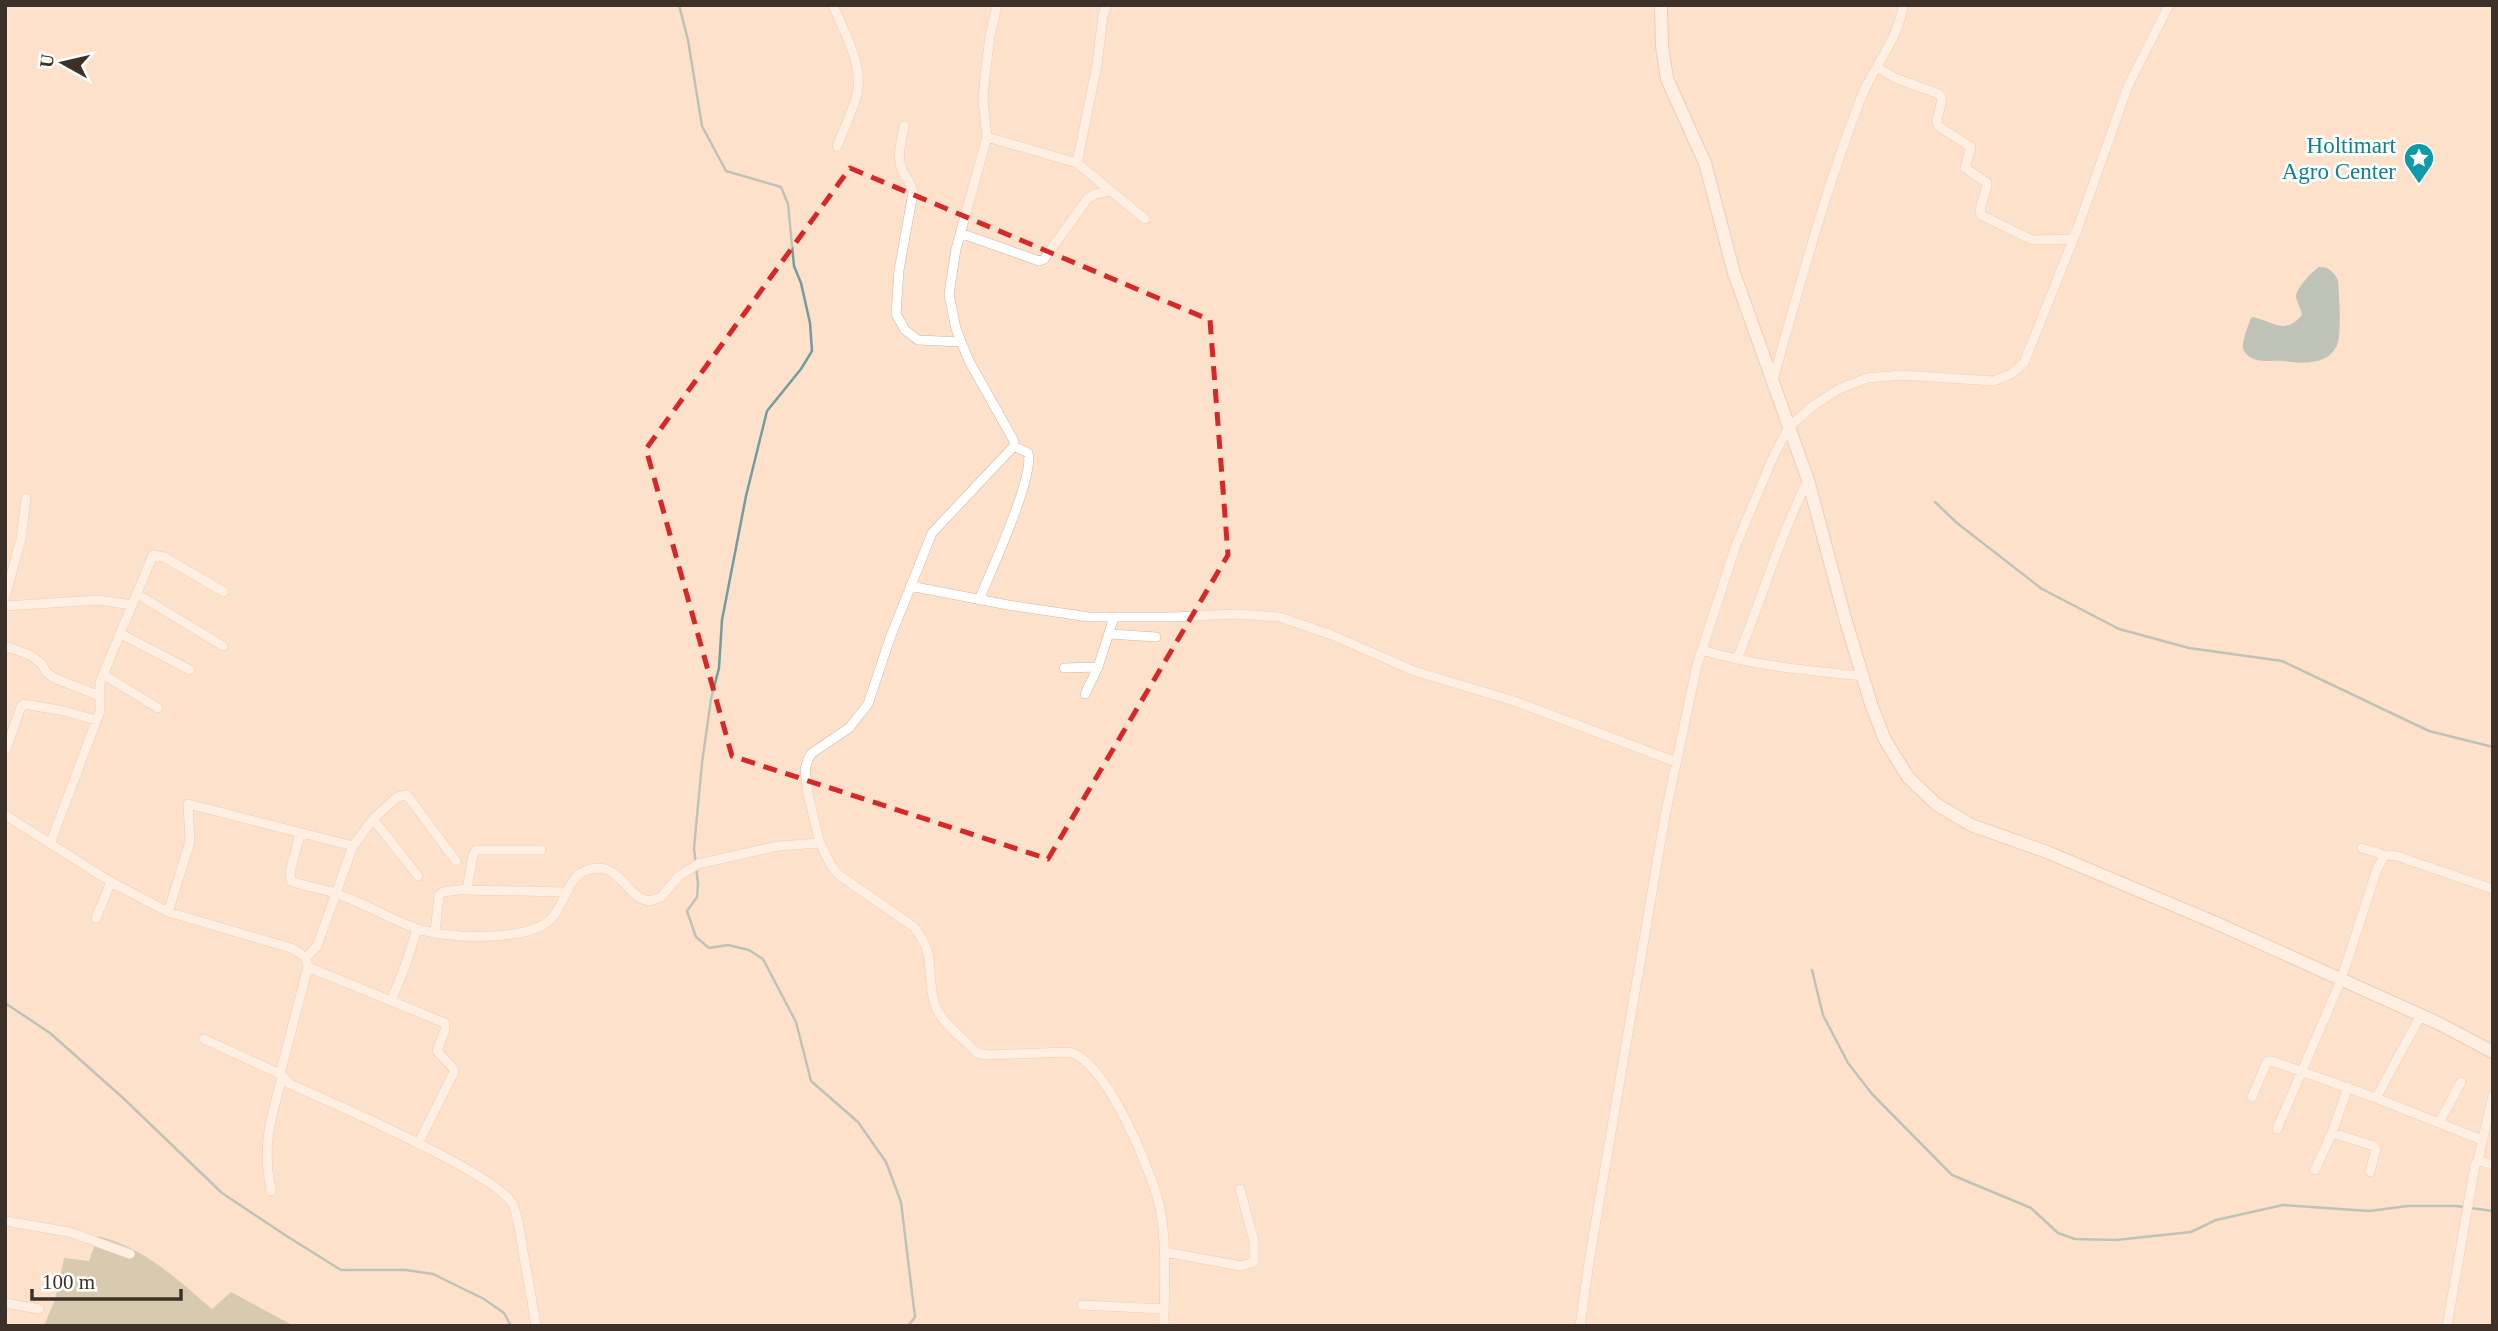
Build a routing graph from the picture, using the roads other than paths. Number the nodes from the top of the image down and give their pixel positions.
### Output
1 (833, 5) edge
2 (998, 5) edge
3 (1093, 5) edge
4 (1107, 5) edge
5 (1661, 5) edge
6 (1903, 5) edge
7 (2169, 5) edge
8 (1102, 15) junction
9 (1877, 67) junction
10 (904, 126) dead end
11 (987, 136) junction
12 (837, 146) dead end
13 (1077, 163) junction
14 (1110, 191) junction
15 (1145, 219) dead end
16 (960, 233) junction
17 (2073, 239) junction
18 (961, 342) junction
19 (1773, 380) junction
20 (1789, 427) junction
21 (1014, 446) junction
22 (1808, 480) junction
23 (26, 498) dead end
24 (910, 586) junction
25 (224, 592) dead end
26 (137, 594) junction
27 (5, 597) edge
28 (979, 600) junction
29 (132, 605) junction
30 (5, 606) edge
31 (1114, 617) junction
32 (121, 634) junction
33 (1109, 634) junction
34 (1156, 637) dead end
35 (5, 646) edge
36 (223, 646) dead end
37 (1702, 650) junction
38 (1737, 659) junction
39 (1098, 667) junction
40 (1064, 668) dead end
41 (190, 670) dead end
42 (104, 675) junction
43 (1864, 676) junction
44 (1084, 694) dead end
45 (100, 696) junction
46 (158, 708) dead end
47 (96, 720) junction
48 (6, 748) edge
49 (1676, 762) junction
50 (5, 815) edge
51 (373, 819) junction
52 (300, 834) junction
53 (820, 843) junction
54 (50, 844) junction
55 (353, 846) junction
56 (2362, 848) dead end
57 (541, 850) dead end
58 (2385, 855) junction
59 (456, 861) dead end
60 (418, 876) dead end
61 (111, 881) junction
62 (2493, 889) edge
63 (466, 890) junction
64 (566, 892) junction
65 (337, 894) junction
66 (168, 912) junction
67 (96, 918) dead end
68 (417, 929) junction
69 (435, 932) junction
70 (307, 963) junction
71 (2341, 980) junction
72 (391, 1001) junction
73 (2421, 1015) junction
74 (204, 1039) dead end
75 (2493, 1052) edge
76 (2301, 1073) junction
77 (281, 1076) junction
78 (2461, 1082) dead end
79 (2348, 1087) junction
80 (2493, 1095) edge
81 (2252, 1097) dead end
82 (2376, 1098) junction
83 (2439, 1123) junction
84 (2277, 1129) dead end
85 (2332, 1133) junction
86 (2482, 1140) junction
87 (418, 1144) junction
88 (2478, 1160) junction
89 (2493, 1165) edge
90 (2315, 1170) dead end
91 (2370, 1171) dead end
92 (1240, 1189) dead end
93 (271, 1191) dead end
94 (5, 1221) edge
95 (1165, 1252) junction
96 (130, 1254) dead end
97 (5, 1303) edge
98 (1082, 1305) dead end
99 (39, 1309) dead end
100 (1164, 1309) junction
101 (536, 1326) edge
102 (1164, 1326) edge
103 (1580, 1326) edge
104 (2447, 1326) edge

1 - 12 street
2 - 11 street
3 - 8 street
4 - 8 street
5 - 19 street
6 - 9 street
7 - 17 street
8 - 13 street
9 - 17 street
9 - 19 street
10 - 18 street
11 - 13 street
11 - 16 street
13 - 14 street
14 - 15 street
14 - 16 street
16 - 18 street
17 - 20 street
18 - 21 street
19 - 20 street
20 - 22 street
20 - 37 street
21 - 24 street
21 - 28 street
22 - 38 street
22 - 43 street
23 - 27 street
24 - 28 street
24 - 53 street
25 - 26 street
26 - 29 street
26 - 36 street
28 - 31 street
29 - 30 street
29 - 32 street
31 - 33 street
31 - 49 street
32 - 41 street
32 - 42 street
33 - 34 street
33 - 39 street
35 - 45 street
37 - 38 street
37 - 49 street
38 - 43 street
39 - 40 street
39 - 44 street
42 - 45 street
42 - 46 street
43 - 71 street
45 - 47 street
47 - 48 street
47 - 54 street
49 - 103 street
50 - 54 street
51 - 55 street
51 - 59 street
51 - 60 street
52 - 55 street
52 - 65 street
52 - 66 street
53 - 64 street
53 - 95 street
54 - 61 street
55 - 65 street
56 - 58 street
57 - 63 street
58 - 62 street
58 - 71 street
61 - 66 street
61 - 67 street
63 - 64 street
63 - 69 street
64 - 69 street
65 - 68 street
65 - 70 street
66 - 70 street
68 - 69 street
68 - 72 street
70 - 72 street
70 - 77 street
71 - 73 street
71 - 76 street
72 - 87 street
73 - 75 street
73 - 82 street
74 - 77 street
76 - 79 street
76 - 81 street
76 - 84 street
77 - 87 street
77 - 93 street
78 - 83 street
79 - 82 street
79 - 85 street
80 - 86 street
82 - 83 street
83 - 86 street
85 - 90 street
85 - 91 street
86 - 88 street
87 - 101 street
88 - 89 street
88 - 104 street
92 - 95 street
94 - 96 street
95 - 100 street
97 - 99 street
98 - 100 street
100 - 102 street

